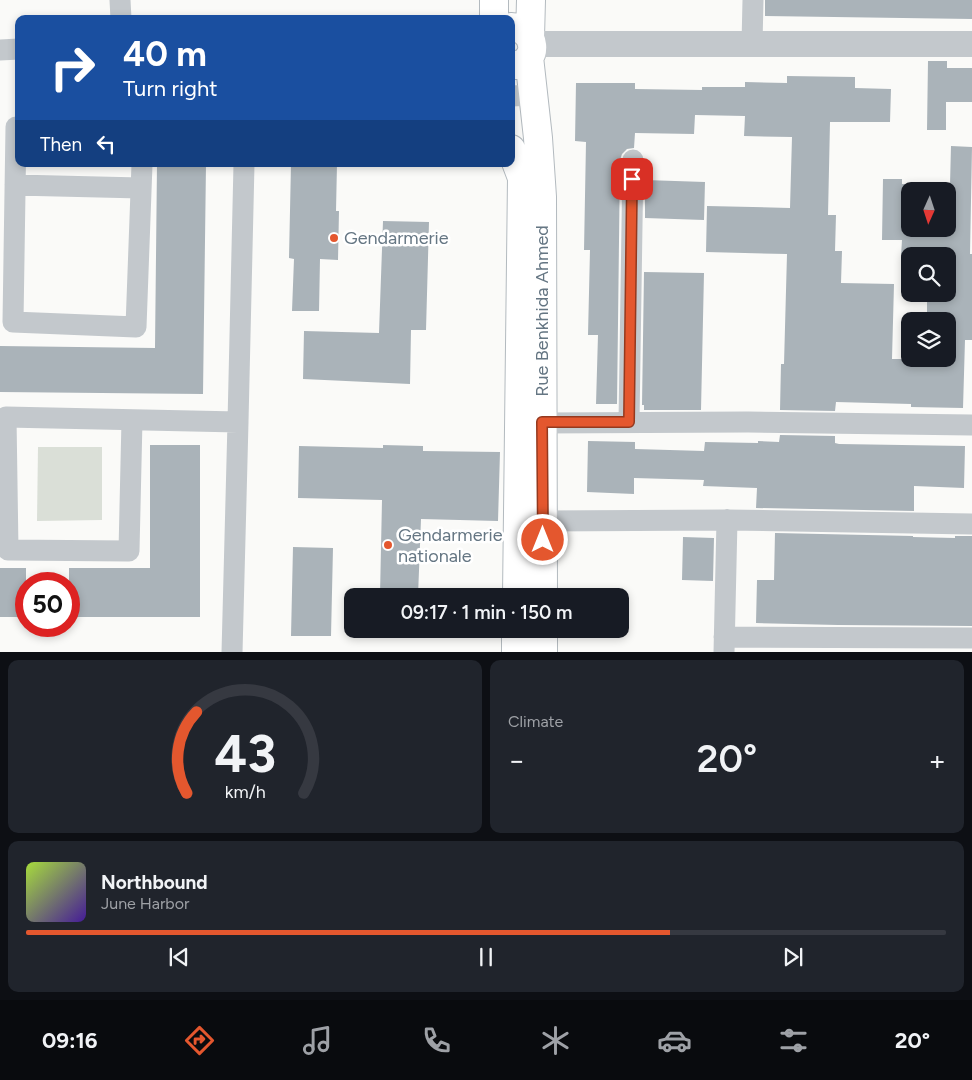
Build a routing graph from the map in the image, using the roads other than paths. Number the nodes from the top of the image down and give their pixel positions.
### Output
1 (120, 0) edge
2 (494, 0) edge
3 (531, 0) edge
4 (753, 0) edge
5 (121, 15) edge
6 (494, 15) edge
7 (752, 44) junction
8 (972, 44) edge
9 (523, 46) edge
10 (15, 49) edge
11 (0, 50) edge
12 (522, 96) edge
13 (515, 160) edge
14 (632, 160) dead end
15 (15, 167) edge
16 (142, 167) edge
17 (244, 167) edge
18 (15, 185) junction
19 (141, 188) junction
20 (3, 417) edge
21 (132, 420) junction
22 (238, 422) junction
23 (542, 422) junction
24 (629, 422) junction
25 (972, 425) edge
26 (727, 520) junction
27 (543, 522) junction
28 (972, 524) edge
29 (517, 588) edge
30 (543, 588) edge
31 (516, 638) edge
32 (543, 638) edge
33 (972, 638) edge
34 (724, 645) edge
35 (232, 652) edge
36 (516, 652) edge
37 (543, 652) edge

1 - 5 street
2 - 6 main road
3 - 9 main road, Rue Benkhida Ahmed
4 - 7 street
7 - 8 street
7 - 9 street
9 - 12 main road, Rue Benkhida Ahmed
10 - 11 street
12 - 23 main road, Rue Benkhida Ahmed
13 - 29 main road
14 - 24 street
15 - 18 street
16 - 19 street
17 - 22 street
18 - 19 street
18 - 19 street
20 - 21 street
20 - 21 street
21 - 22 street
22 - 35 street
23 - 24 street
23 - 27 main road, Rue Benkhida Ahmed
24 - 25 street
26 - 27 street
26 - 28 street
26 - 34 street
27 - 30 main road, Rue Benkhida Ahmed
31 - 36 main road
32 - 37 main road
33 - 34 street

